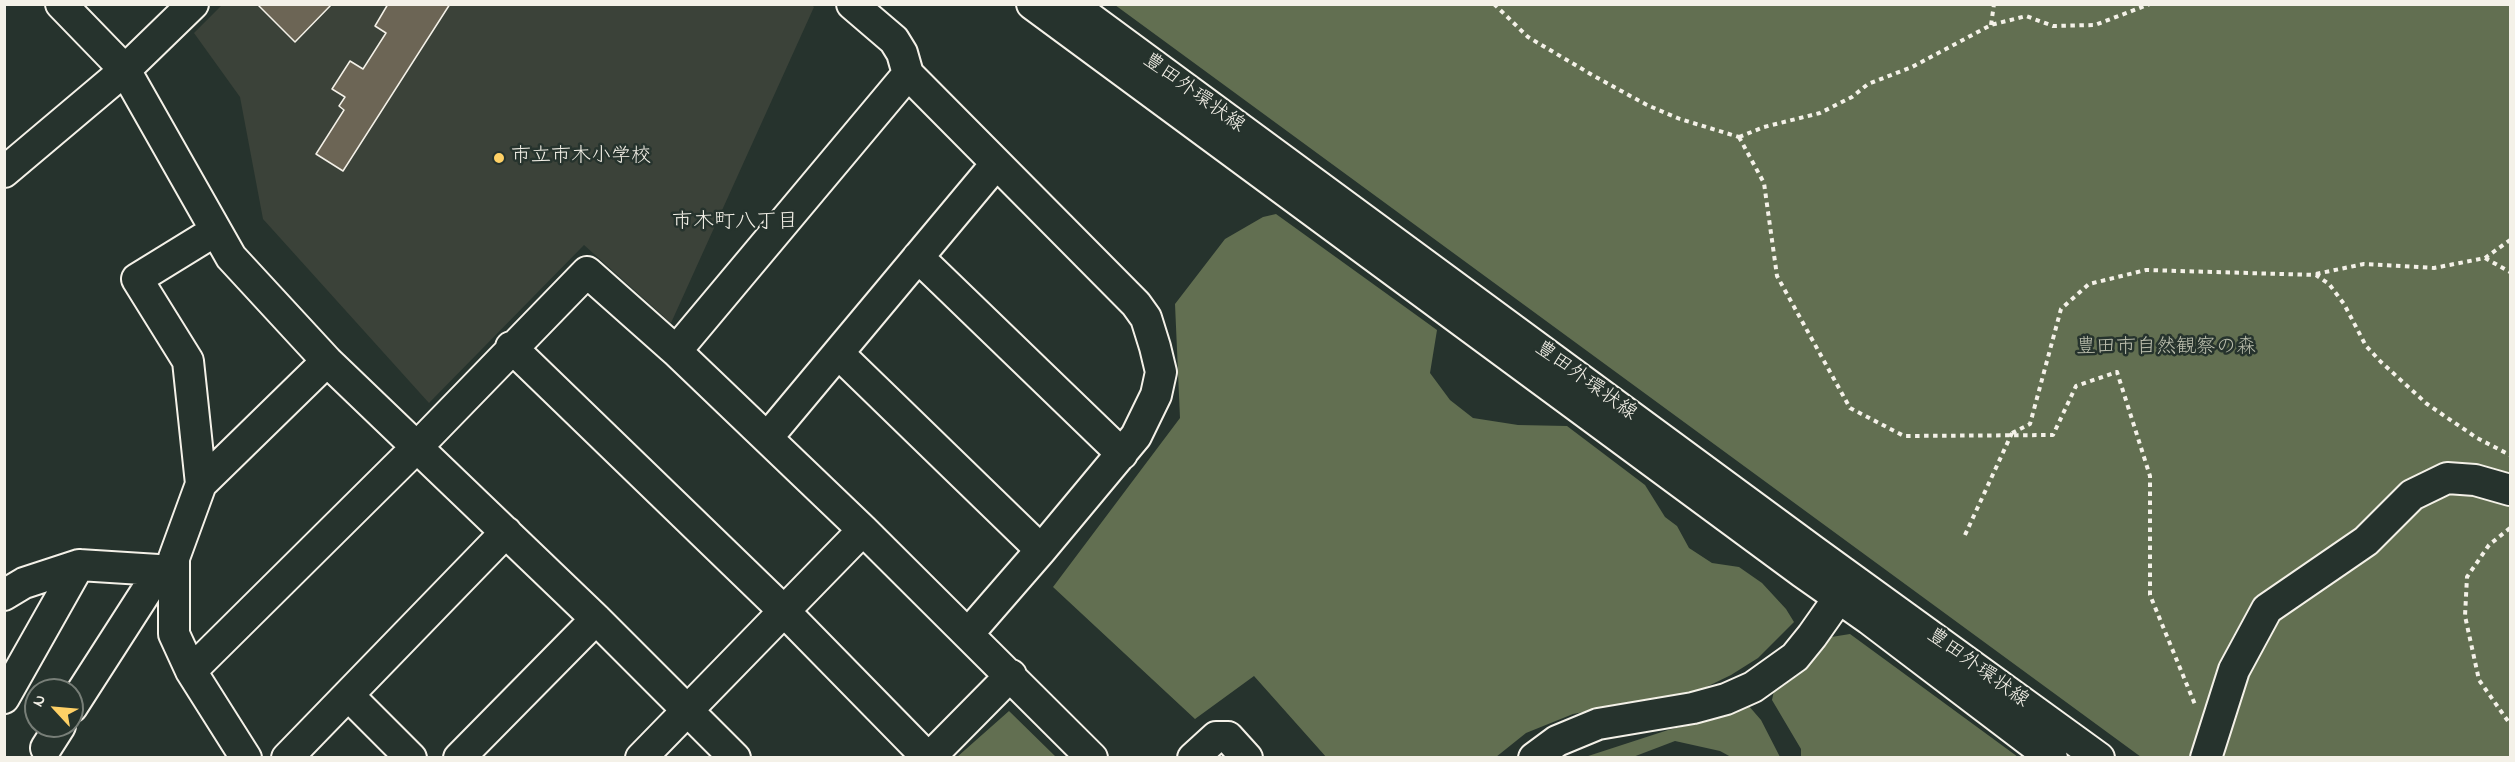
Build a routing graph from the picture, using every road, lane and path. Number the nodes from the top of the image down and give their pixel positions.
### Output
1 (61, 4) edge
2 (193, 4) edge
3 (852, 4) edge
4 (1032, 4) edge
5 (1071, 4) edge
6 (1494, 4) edge
7 (1994, 4) edge
8 (2150, 4) edge
9 (1990, 25) junction
10 (125, 70) junction
11 (908, 74) junction
12 (1740, 137) junction
13 (996, 164) junction
14 (4, 172) edge
15 (215, 231) junction
16 (2511, 240) edge
17 (918, 257) junction
18 (2485, 258) junction
19 (2511, 272) edge
20 (2316, 275) junction
21 (511, 347) junction
22 (676, 351) junction
23 (839, 354) junction
24 (327, 361) junction
25 (2012, 433) junction
26 (767, 438) junction
27 (417, 447) junction
28 (1122, 454) junction
29 (2511, 455) edge
30 (201, 484) junction
31 (2511, 490) edge
32 (2511, 528) edge
33 (863, 530) junction
34 (506, 531) junction
35 (1965, 535) dead end
36 (1041, 550) junction
37 (80, 565) junction
38 (167, 571) junction
39 (1845, 589) junction
40 (4, 595) edge
41 (785, 612) junction
42 (596, 619) junction
43 (968, 634) junction
44 (191, 670) junction
45 (1011, 675) junction
46 (84, 690) edge
47 (348, 695) junction
48 (4, 698) edge
49 (687, 711) junction
50 (2511, 724) edge
51 (2208, 753) edge
52 (246, 758) edge
53 (287, 758) edge
54 (411, 758) edge
55 (459, 758) edge
56 (641, 758) edge
57 (735, 758) edge
58 (928, 758) edge
59 (1092, 758) edge
60 (1192, 758) edge
61 (1247, 758) edge
62 (1534, 758) edge
63 (2052, 758) edge
64 (2099, 758) edge

1 - 10 street
2 - 10 street
3 - 11 street
4 - 39 street, 豊田外環状線
5 - 39 street, 豊田外環状線
6 - 12 path
7 - 9 path
8 - 9 path
9 - 12 path
10 - 14 street
10 - 15 street
11 - 13 street
11 - 22 street
12 - 25 path
13 - 17 street
13 - 28 street
15 - 24 street
15 - 30 street
16 - 18 path
17 - 23 street
17 - 28 street
18 - 19 path
18 - 20 path
20 - 25 path
20 - 29 path
21 - 22 street
21 - 27 street
21 - 41 street
22 - 26 street
23 - 26 street
23 - 36 street
24 - 27 street
24 - 30 street
25 - 35 path
25 - 51 path
26 - 33 street
27 - 34 street
27 - 44 street
28 - 36 street
30 - 38 street
31 - 51 street
32 - 50 path
33 - 41 street
33 - 43 street
34 - 42 street
34 - 47 street
36 - 43 street
37 - 38 street
37 - 40 street
37 - 48 street
38 - 44 street
38 - 46 street
39 - 62 street
39 - 63 street, 豊田外環状線
39 - 64 street, 豊田外環状線
41 - 49 street
41 - 58 street
42 - 49 street
42 - 55 street
43 - 45 street
44 - 52 street
45 - 58 street
45 - 59 street
47 - 53 street
47 - 54 street
49 - 56 street
49 - 57 street
60 - 61 street

